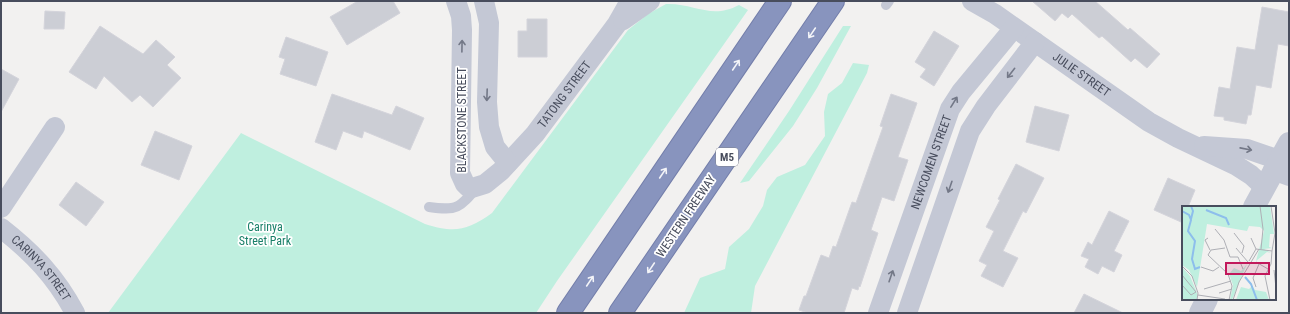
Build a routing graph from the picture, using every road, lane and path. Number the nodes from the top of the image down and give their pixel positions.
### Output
1 (456, 1) edge
2 (484, 1) edge
3 (630, 1) edge
4 (650, 1) edge
5 (780, 1) edge
6 (833, 1) edge
7 (972, 1) edge
8 (616, 24) junction
9 (1014, 28) junction
10 (1035, 42) junction
11 (55, 127) dead end
12 (1194, 146) junction
13 (508, 163) junction
14 (1281, 163) edge
15 (477, 187) junction
16 (1255, 206) edge
17 (429, 207) dead end
18 (1, 208) edge
19 (1, 228) edge
20 (1206, 300) edge
21 (76, 313) edge
22 (568, 313) edge
23 (620, 313) edge
24 (878, 313) edge
25 (907, 313) edge
26 (1200, 313) edge

15 -> 1 street, BLACKSTONE STREET
2 -> 13 street, BLACKSTONE STREET
3 - 8 street, TATONG STREET
4 - 8 street, TATONG STREET
22 -> 5 highway
6 -> 23 highway, WESTERN FREEWAY / M5
7 - 9 street, JULIE STREET
8 - 13 street, TATONG STREET
9 - 10 street, JULIE STREET
24 -> 9 street, NEWCOMEN STREET
10 - 12 street, JULIE STREET
10 -> 25 street
11 - 18 street
12 -> 14 street, JULIE STREET
12 - 14 street, JULIE STREET
13 - 15 street, BLACKSTONE STREET
14 - 16 street
15 - 17 lane
19 - 21 street, CARINYA STREET
20 - 26 street

